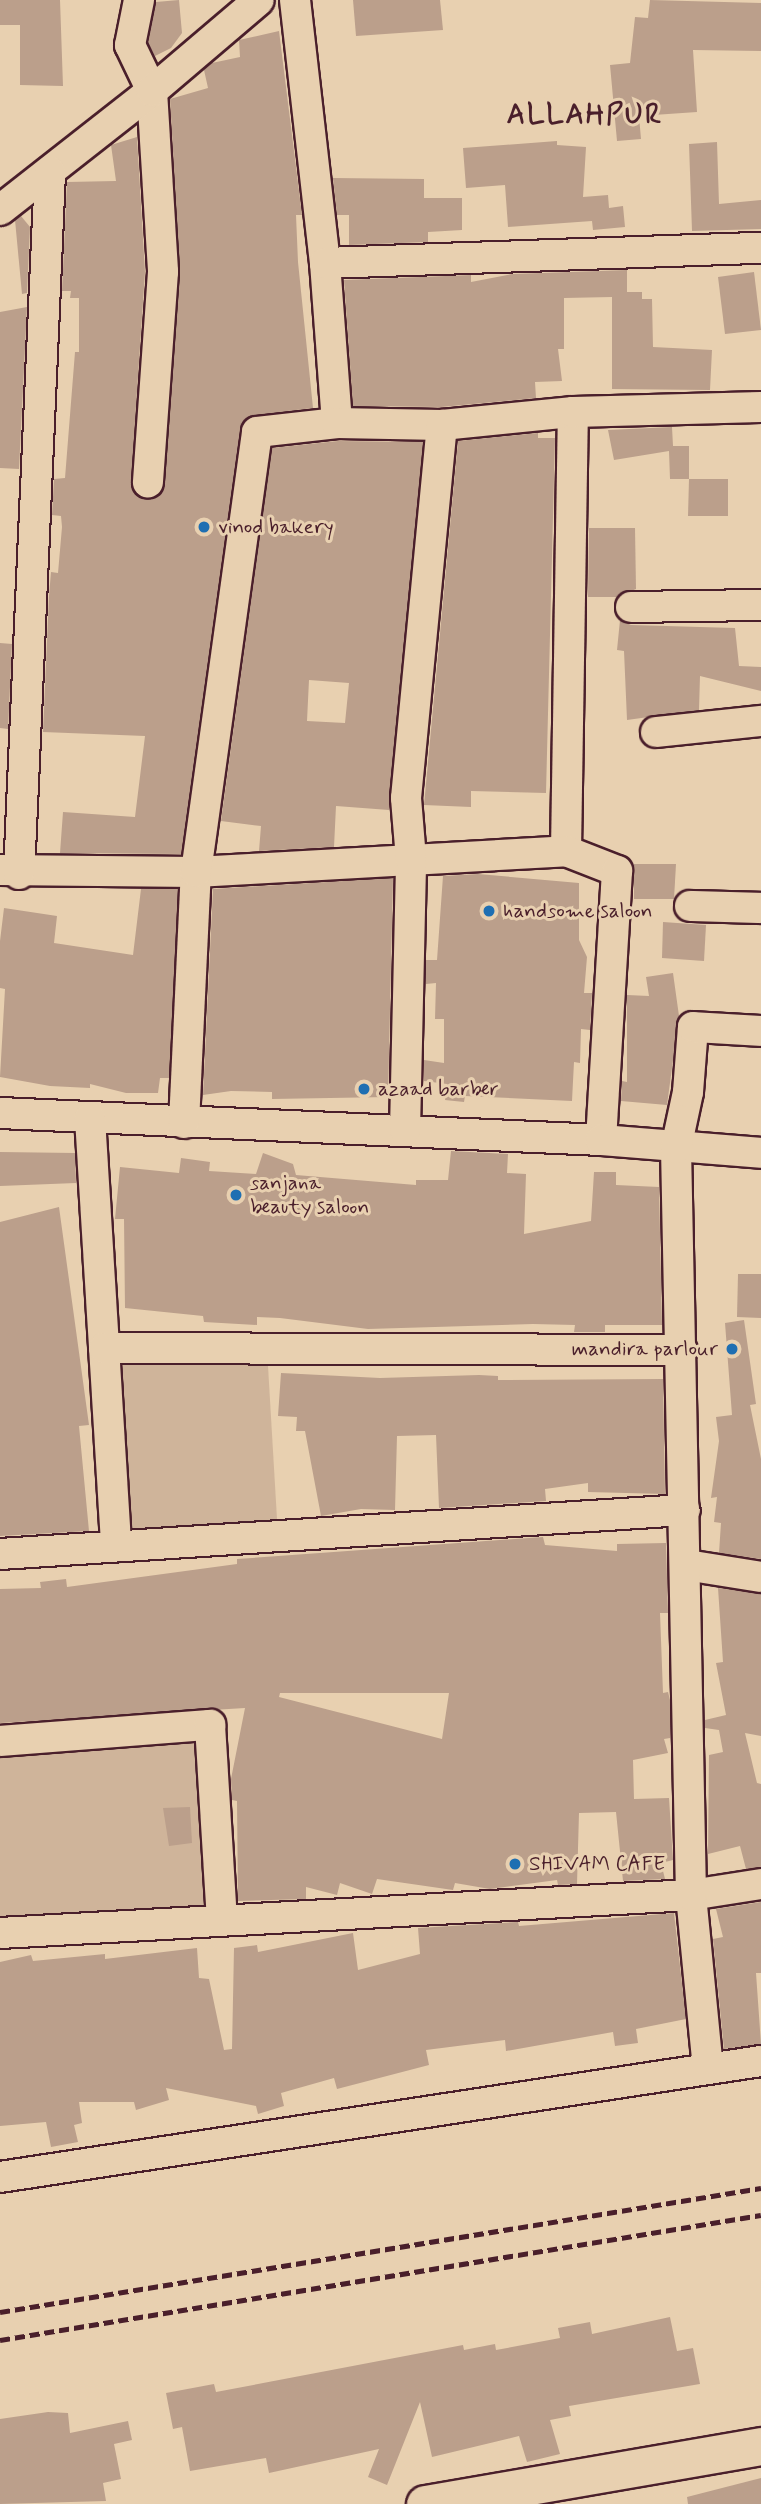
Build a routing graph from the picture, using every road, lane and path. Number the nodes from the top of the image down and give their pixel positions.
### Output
1 (139, 0) edge
2 (259, 0) edge
3 (295, 0) edge
4 (152, 91) junction
5 (50, 172) junction
6 (0, 210) edge
7 (761, 248) edge
8 (325, 263) junction
9 (761, 407) edge
10 (573, 412) junction
11 (337, 423) junction
12 (442, 425) junction
13 (148, 482) dead end
14 (761, 605) edge
15 (631, 607) dead end
16 (761, 721) edge
17 (656, 732) dead end
18 (566, 851) junction
19 (411, 859) junction
20 (10, 872) edge
21 (195, 872) junction
22 (690, 906) dead end
23 (761, 908) edge
24 (761, 1031) edge
25 (0, 1113) edge
26 (90, 1118) junction
27 (184, 1123) junction
28 (405, 1130) junction
29 (601, 1140) junction
30 (676, 1148) junction
31 (761, 1153) edge
32 (104, 1348) junction
33 (682, 1350) junction
34 (685, 1510) junction
35 (116, 1546) junction
36 (0, 1554) edge
37 (686, 1565) junction
38 (761, 1577) edge
39 (0, 1741) edge
40 (761, 1884) edge
41 (691, 1895) junction
42 (222, 1920) junction
43 (0, 1933) edge
44 (761, 2062) edge
45 (708, 2069) junction
46 (0, 2177) edge
47 (761, 2446) edge
48 (425, 2504) edge

1 - 4 street
2 - 4 street
3 - 8 street
4 - 5 street
4 - 13 street
5 - 6 street
5 - 20 street
7 - 8 street
8 - 11 street
9 - 10 street
10 - 12 street
10 - 18 street
11 - 12 street
11 - 21 street
12 - 19 street
14 - 15 street
16 - 17 street
18 - 19 street
18 - 29 street
19 - 21 street
19 - 28 street
20 - 21 street
21 - 27 street
22 - 23 street
24 - 30 street
25 - 26 street
26 - 27 street
26 - 32 street
27 - 28 street
28 - 29 street
29 - 30 street
30 - 31 street
30 - 33 street
32 - 33 street
32 - 35 street
33 - 34 street
34 - 35 street
34 - 37 street
35 - 36 street
37 - 38 street
37 - 41 street
39 - 42 street
40 - 41 street
41 - 42 street
41 - 45 street
42 - 43 street
44 - 45 street
45 - 46 street
47 - 48 street

